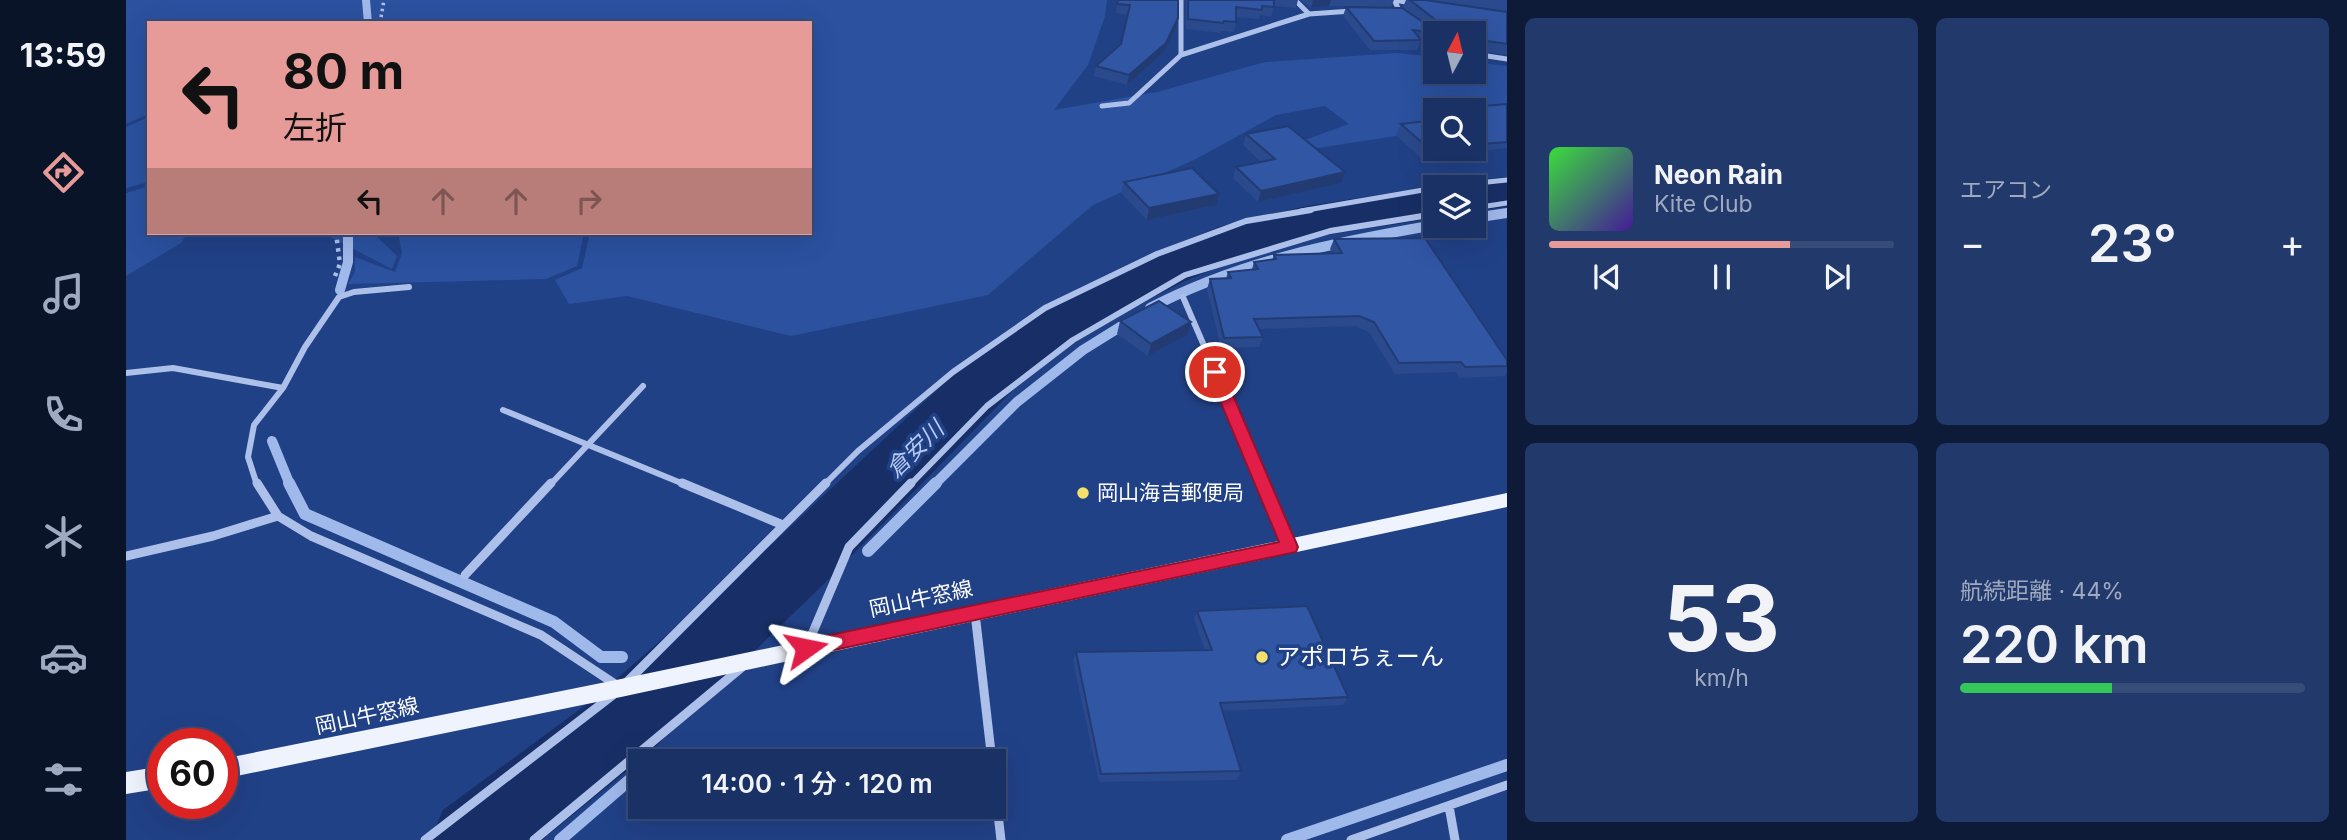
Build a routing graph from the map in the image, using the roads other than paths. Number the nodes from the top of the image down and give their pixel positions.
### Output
1 (1181, 0) edge
2 (1294, 0) edge
3 (1419, 4) edge
4 (1364, 11) edge
5 (1388, 12) edge
6 (1400, 12) junction
7 (1309, 14) junction
8 (1409, 19) edge
9 (1181, 55) junction
10 (1486, 56) edge
11 (1507, 59) edge
12 (1102, 106) dead end
13 (1507, 180) edge
14 (1486, 182) edge
15 (1423, 190) edge
16 (1507, 203) edge
17 (1486, 206) edge
18 (1423, 216) edge
19 (409, 287) dead end
20 (1183, 298) dead end
21 (126, 373) edge
22 (643, 386) dead end
23 (283, 388) junction
24 (503, 410) dead end
25 (587, 444) junction
26 (1507, 500) edge
27 (278, 516) junction
28 (783, 525) junction
29 (1290, 547) junction
30 (126, 556) edge
31 (465, 575) dead end
32 (975, 612) junction
33 (806, 648) junction
34 (751, 659) junction
35 (621, 688) junction
36 (991, 749) edge
37 (238, 766) edge
38 (147, 780) edge
39 (126, 783) edge
40 (1507, 785) edge
41 (1448, 806) junction
42 (999, 819) edge
43 (425, 840) edge
44 (534, 840) edge
45 (1001, 840) edge
46 (1351, 840) edge
47 (1455, 840) edge

1 - 9 street
2 - 7 street
3 - 6 street
4 - 7 street
5 - 6 street
6 - 8 street
7 - 9 street
9 - 12 street
10 - 11 street
13 - 14 street
15 - 28 street
16 - 17 street
18 - 33 street
19 - 23 street
20 - 29 street
21 - 23 street
22 - 25 street
23 - 27 street
24 - 25 street
25 - 28 street
25 - 31 street
26 - 29 main road, 岡山牛窓線
27 - 30 street
27 - 35 street
28 - 35 street
29 - 32 main road, 岡山牛窓線
32 - 33 main road, 岡山牛窓線
32 - 36 street
33 - 34 main road, 岡山牛窓線
34 - 35 main road, 岡山牛窓線
34 - 44 street
35 - 37 main road, 岡山牛窓線
35 - 43 street
38 - 39 main road
40 - 41 street
41 - 46 street
41 - 47 street
42 - 45 street

